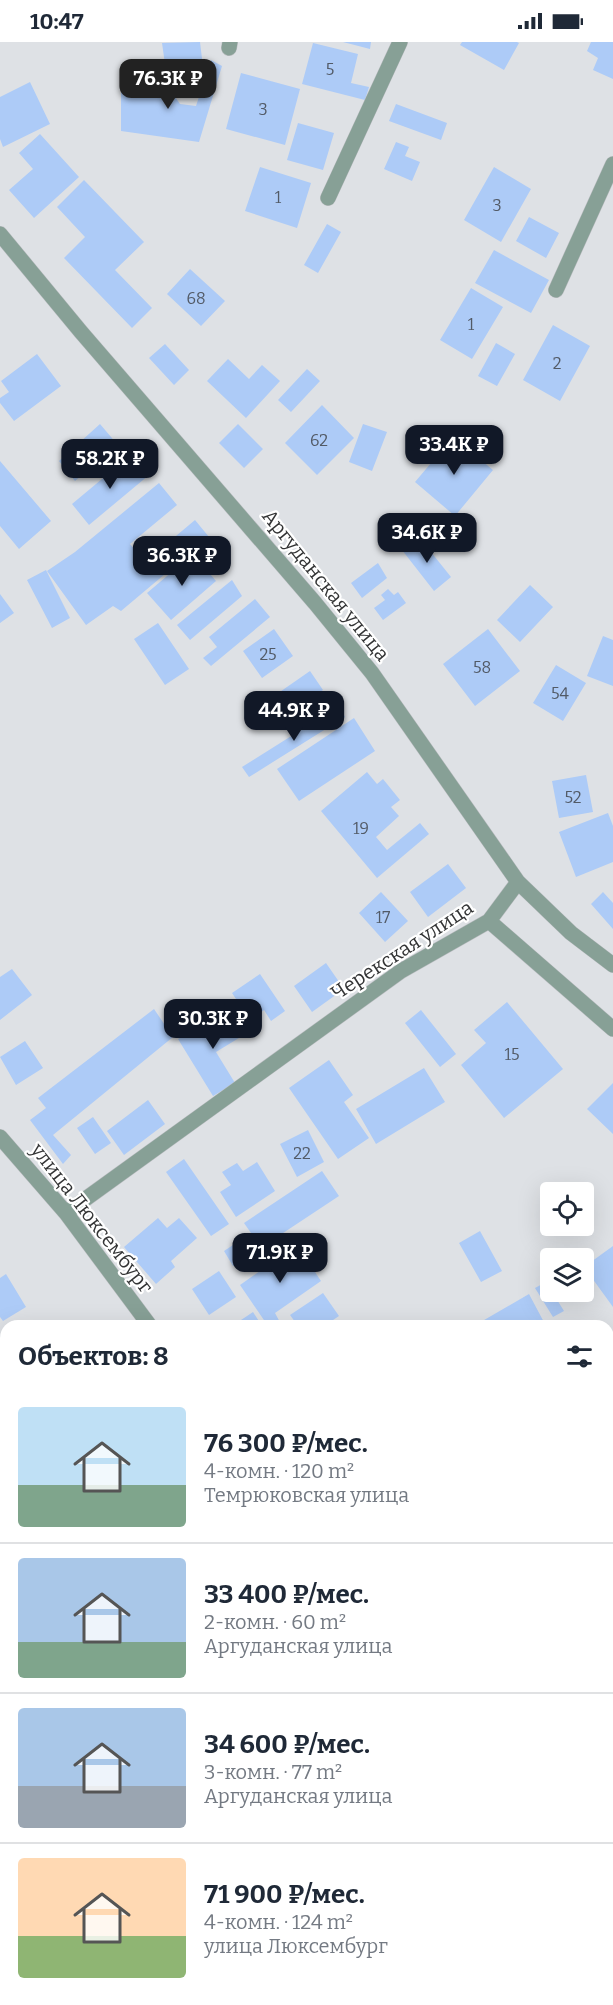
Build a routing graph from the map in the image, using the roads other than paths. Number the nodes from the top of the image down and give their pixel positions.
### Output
1 (400, 42) edge
2 (613, 164) edge
3 (328, 198) dead end
4 (0, 234) edge
5 (555, 290) dead end
6 (518, 882) junction
7 (489, 921) junction
8 (613, 965) edge
9 (613, 1029) edge
10 (0, 1137) edge
11 (66, 1213) junction
12 (146, 1320) edge

1 - 3 street
2 - 5 street
4 - 6 street, Аргуданская улица
6 - 7 street, Черекская улица
6 - 8 street, Аргуданская улица
7 - 9 street
7 - 11 street, Черекская улица
10 - 11 street, улица Люксембург
11 - 12 street, улица Люксембург

